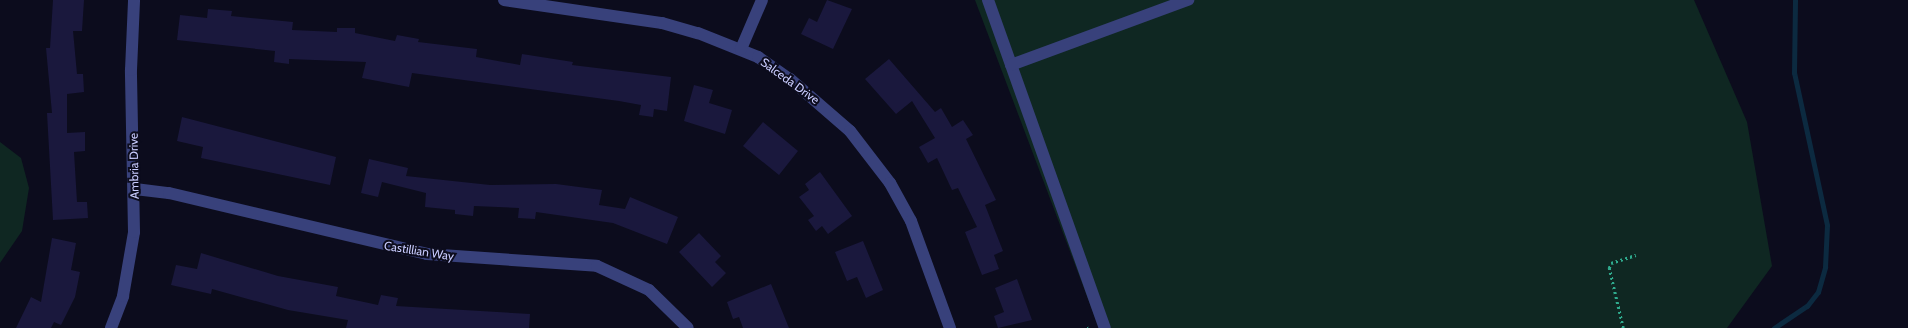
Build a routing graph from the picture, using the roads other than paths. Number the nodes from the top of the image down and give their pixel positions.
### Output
1 (134, 0) edge
2 (504, 0) edge
3 (762, 0) edge
4 (988, 0) edge
5 (1188, 0) edge
6 (742, 49) junction
7 (1011, 65) junction
8 (135, 189) junction
9 (111, 328) edge
10 (688, 328) edge
11 (950, 328) edge
12 (1105, 328) edge

1 - 8 street, Ambria Drive
2 - 6 street, Salceda Drive
3 - 6 street
4 - 7 street
5 - 7 street
6 - 11 street, Salceda Drive
7 - 12 street
8 - 9 street, Ambria Drive
8 - 10 street, Castillian Way

